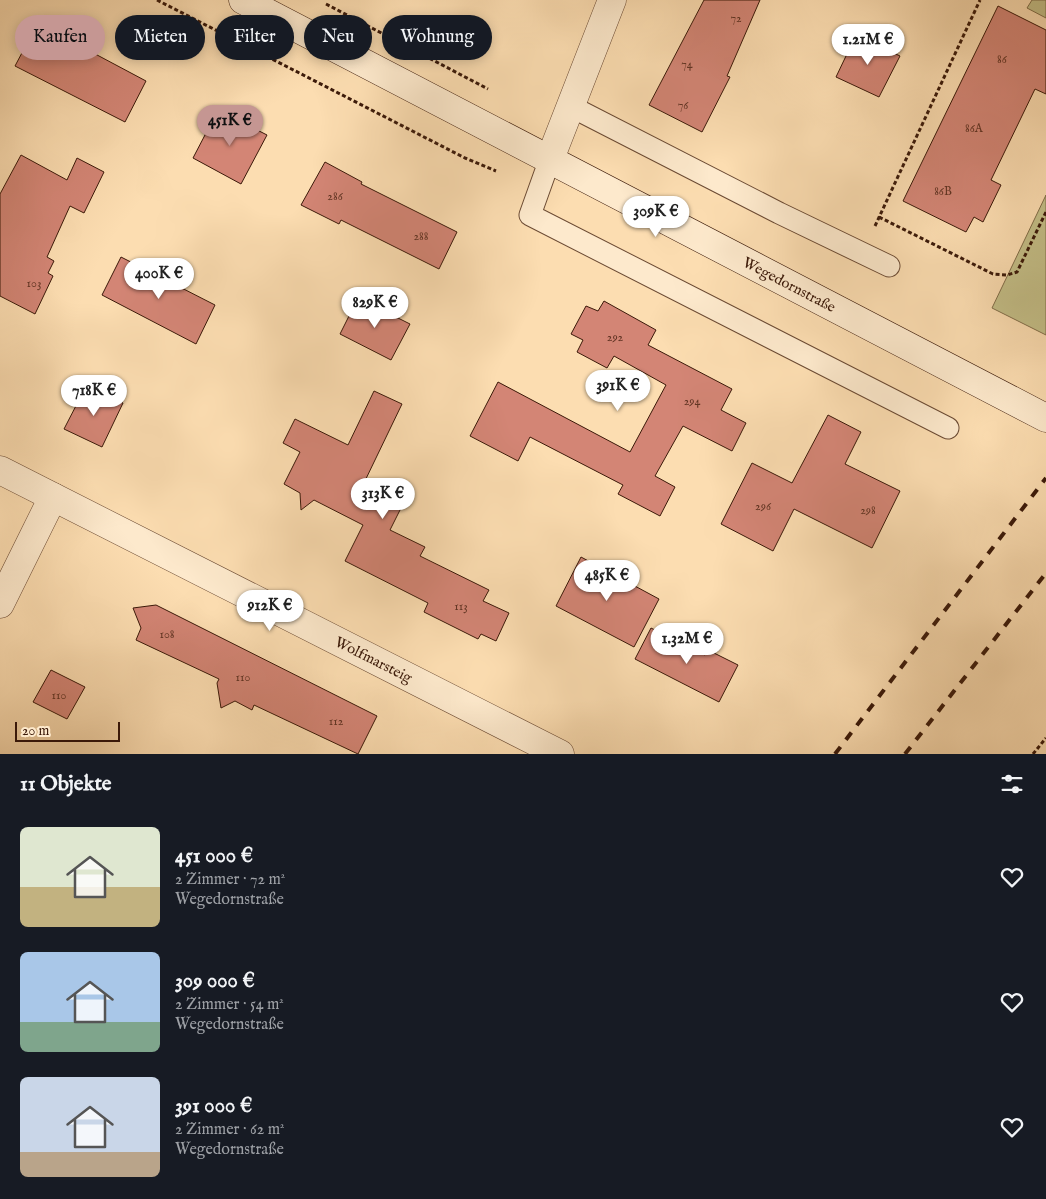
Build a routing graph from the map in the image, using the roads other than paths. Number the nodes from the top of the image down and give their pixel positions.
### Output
1 (243, 0) edge
2 (612, 0) edge
3 (572, 107) junction
4 (550, 159) junction
5 (889, 266) dead end
6 (1038, 414) edge
7 (948, 428) dead end
8 (0, 470) edge
9 (53, 497) junction
10 (0, 604) edge
11 (560, 754) edge

1 - 4 street, Wegedornstraße
2 - 3 street
3 - 4 street
3 - 5 lane
4 - 6 street, Wegedornstraße
4 - 7 lane
8 - 9 street, Wolfmarsteig
9 - 10 street
9 - 11 street, Wolfmarsteig

